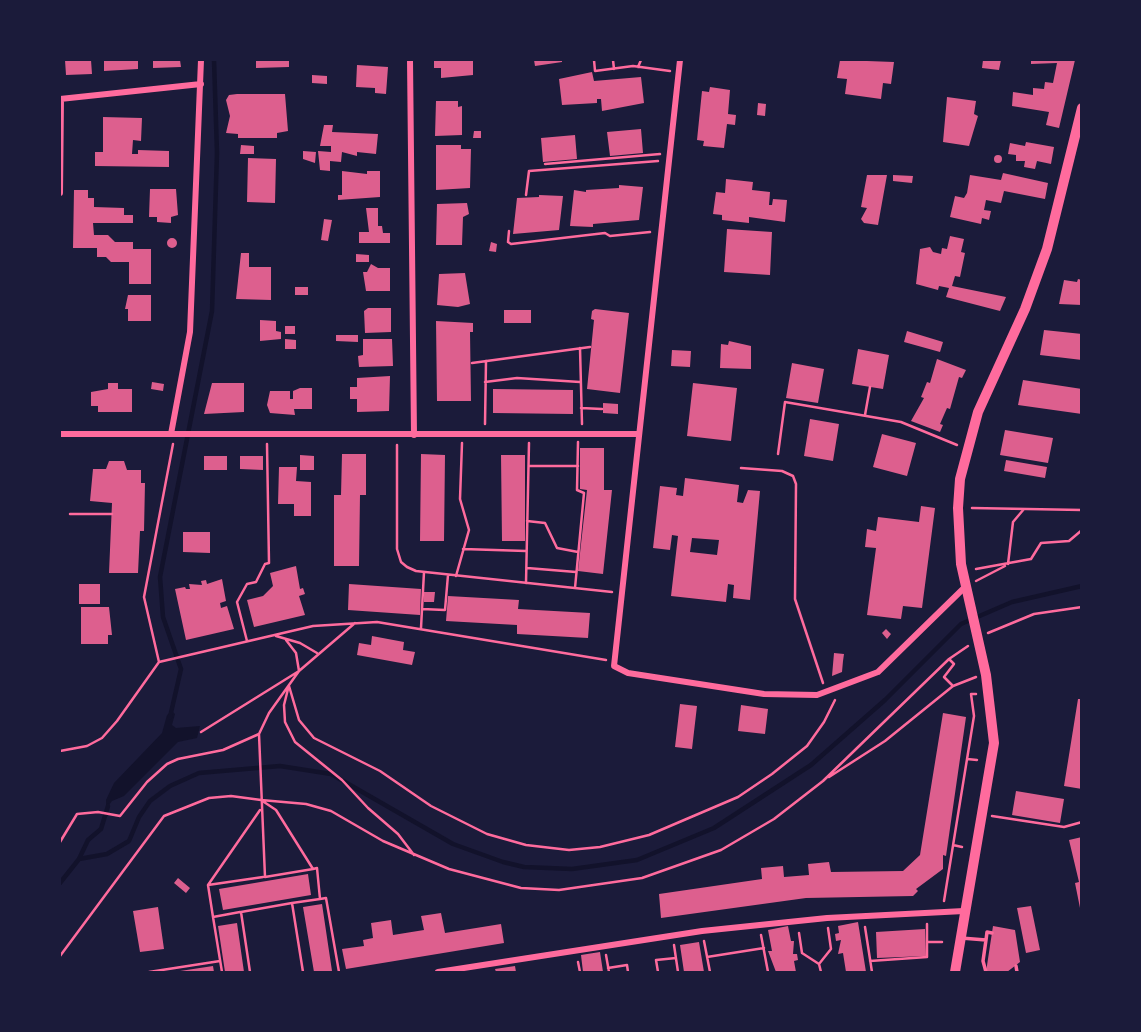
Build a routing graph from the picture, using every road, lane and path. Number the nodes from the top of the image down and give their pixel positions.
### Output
1 (201, 60) edge
2 (410, 60) edge
3 (594, 60) edge
4 (613, 60) edge
5 (640, 60) edge
6 (680, 60) edge
7 (638, 67) junction
8 (614, 69) junction
9 (678, 72) junction
10 (201, 85) junction
11 (60, 99) edge
12 (1082, 108) edge
13 (670, 158) junction
14 (545, 164) dead end
15 (60, 194) edge
16 (526, 195) dead end
17 (509, 232) dead end
18 (661, 233) junction
19 (590, 347) dead end
20 (580, 348) junction
21 (485, 361) junction
22 (472, 363) dead end
23 (485, 382) junction
24 (580, 382) junction
25 (870, 387) dead end
26 (581, 408) junction
27 (601, 409) dead end
28 (865, 415) junction
29 (60, 434) edge
30 (171, 434) junction
31 (580, 434) junction
32 (638, 434) junction
33 (267, 435) junction
34 (397, 435) junction
35 (414, 435) junction
36 (462, 435) junction
37 (485, 435) junction
38 (529, 435) junction
39 (967, 447) junction
40 (778, 454) dead end
41 (528, 466) junction
42 (578, 466) junction
43 (741, 468) dead end
44 (958, 508) junction
45 (1024, 509) junction
46 (1082, 510) edge
47 (70, 514) dead end
48 (112, 514) dead end
49 (527, 521) junction
50 (1082, 530) edge
51 (462, 549) junction
52 (526, 551) junction
53 (578, 552) junction
54 (1007, 565) junction
55 (526, 568) junction
56 (972, 570) dead end
57 (424, 572) junction
58 (576, 572) junction
59 (448, 575) junction
60 (456, 576) junction
61 (526, 583) junction
62 (965, 587) junction
63 (575, 588) junction
64 (620, 592) junction
65 (1082, 607) edge
66 (422, 609) junction
67 (356, 622) junction
68 (421, 628) junction
69 (984, 634) dead end
70 (272, 635) junction
71 (286, 640) junction
72 (975, 640) dead end
73 (247, 641) junction
74 (317, 653) junction
75 (950, 659) junction
76 (159, 662) junction
77 (613, 662) junction
78 (299, 671) junction
79 (986, 675) junction
80 (289, 686) junction
81 (953, 686) junction
82 (827, 691) junction
83 (979, 694) dead end
84 (201, 732) dead end
85 (259, 734) junction
86 (60, 751) edge
87 (177, 752) dead end
88 (178, 759) junction
89 (967, 759) junction
90 (976, 760) dead end
91 (823, 781) junction
92 (261, 800) junction
93 (261, 808) junction
94 (982, 815) junction
95 (1082, 822) edge
96 (60, 842) edge
97 (953, 845) junction
98 (962, 847) dead end
99 (414, 855) junction
100 (313, 869) junction
101 (265, 877) junction
102 (208, 885) junction
103 (320, 899) junction
104 (292, 903) junction
105 (267, 908) junction
106 (964, 911) junction
107 (241, 912) junction
108 (942, 912) junction
109 (926, 913) junction
110 (269, 916) dead end
111 (863, 916) junction
112 (213, 917) junction
113 (827, 918) junction
114 (797, 921) junction
115 (759, 925) junction
116 (992, 933) dead end
117 (253, 937) dead end
118 (245, 938) junction
119 (960, 938) junction
120 (986, 940) junction
121 (927, 942) junction
122 (942, 942) dead end
123 (764, 948) junction
124 (705, 949) dead end
125 (675, 951) dead end
126 (60, 956) edge
127 (707, 957) junction
128 (676, 958) junction
129 (607, 960) dead end
130 (220, 961) junction
131 (870, 961) junction
132 (819, 964) junction
133 (1016, 966) dead end
134 (608, 970) edge
135 (149, 972) edge
136 (222, 972) edge
137 (250, 972) edge
138 (303, 972) edge
139 (339, 972) edge
140 (438, 972) edge
141 (628, 972) edge
142 (659, 972) edge
143 (678, 972) edge
144 (710, 972) edge
145 (768, 972) edge
146 (821, 972) edge
147 (872, 972) edge
148 (955, 972) edge
149 (986, 972) edge
150 (1017, 972) edge

1 - 10 street
2 - 35 street
3 - 8 path
4 - 8 path
5 - 7 path
6 - 9 street
7 - 8 path
7 - 9 path
9 - 13 street
10 - 11 street
10 - 30 street
11 - 15 street
12 - 39 main road
13 - 14 path
13 - 16 path
13 - 18 street
17 - 18 path
18 - 32 street
19 - 20 path
20 - 21 path
20 - 24 path
21 - 22 path
21 - 23 path
23 - 24 path
23 - 37 path
24 - 26 path
25 - 28 path
26 - 27 path
26 - 31 path
28 - 39 path
28 - 40 path
29 - 30 street
30 - 33 street
30 - 76 path
31 - 32 street
31 - 38 street
31 - 42 path
32 - 64 street
33 - 34 street
33 - 73 path
34 - 35 street
34 - 57 path
35 - 36 street
36 - 37 street
36 - 51 path
37 - 38 street
38 - 41 path
39 - 44 main road
41 - 42 path
41 - 49 path
42 - 53 path
43 - 82 path
44 - 45 path
44 - 62 main road
45 - 46 path
45 - 54 path
47 - 48 path
49 - 52 path
49 - 53 path
50 - 54 path
51 - 52 path
51 - 60 path
52 - 55 path
53 - 58 path
54 - 56 path
54 - 62 path
55 - 58 path
55 - 61 path
57 - 59 path
57 - 66 path
58 - 63 path
59 - 60 path
59 - 66 path
60 - 61 path
61 - 63 path
62 - 79 main road
62 - 82 street
63 - 64 path
64 - 77 street
65 - 69 path
66 - 68 path
67 - 68 path
67 - 70 path
67 - 74 path
68 - 77 path
70 - 71 path
70 - 73 path
71 - 74 path
71 - 78 path
72 - 75 path
73 - 76 path
74 - 78 path
75 - 81 path
75 - 91 path
76 - 86 path
77 - 82 street
78 - 80 path
78 - 84 path
79 - 81 path
79 - 94 main road
80 - 82 path
80 - 85 path
80 - 99 path
81 - 91 path
83 - 89 path
85 - 88 path
85 - 92 path
87 - 88 path
88 - 96 path
89 - 90 path
89 - 97 path
91 - 99 path
92 - 93 path
92 - 99 path
92 - 100 path
92 - 126 path
93 - 101 path
93 - 102 path
94 - 95 path
94 - 106 main road
97 - 98 path
97 - 108 path
100 - 101 path
100 - 103 path
101 - 102 path
102 - 112 path
103 - 104 path
103 - 139 path
104 - 105 path
104 - 138 path
105 - 107 path
105 - 110 path
106 - 108 street
106 - 119 main road
107 - 112 path
107 - 118 path
108 - 109 street
109 - 111 street
109 - 121 path
111 - 113 street
111 - 131 path
112 - 130 path
113 - 114 street
113 - 132 path
114 - 115 street
114 - 132 path
115 - 123 path
115 - 140 street
116 - 120 lane
117 - 118 path
118 - 137 path
119 - 120 lane
119 - 148 main road
120 - 149 lane
121 - 122 path
121 - 131 path
123 - 127 path
123 - 145 path
124 - 127 path
125 - 128 path
127 - 144 path
128 - 142 path
128 - 143 path
129 - 134 path
130 - 135 path
130 - 136 path
131 - 147 path
132 - 146 path
133 - 150 lane
134 - 141 path

